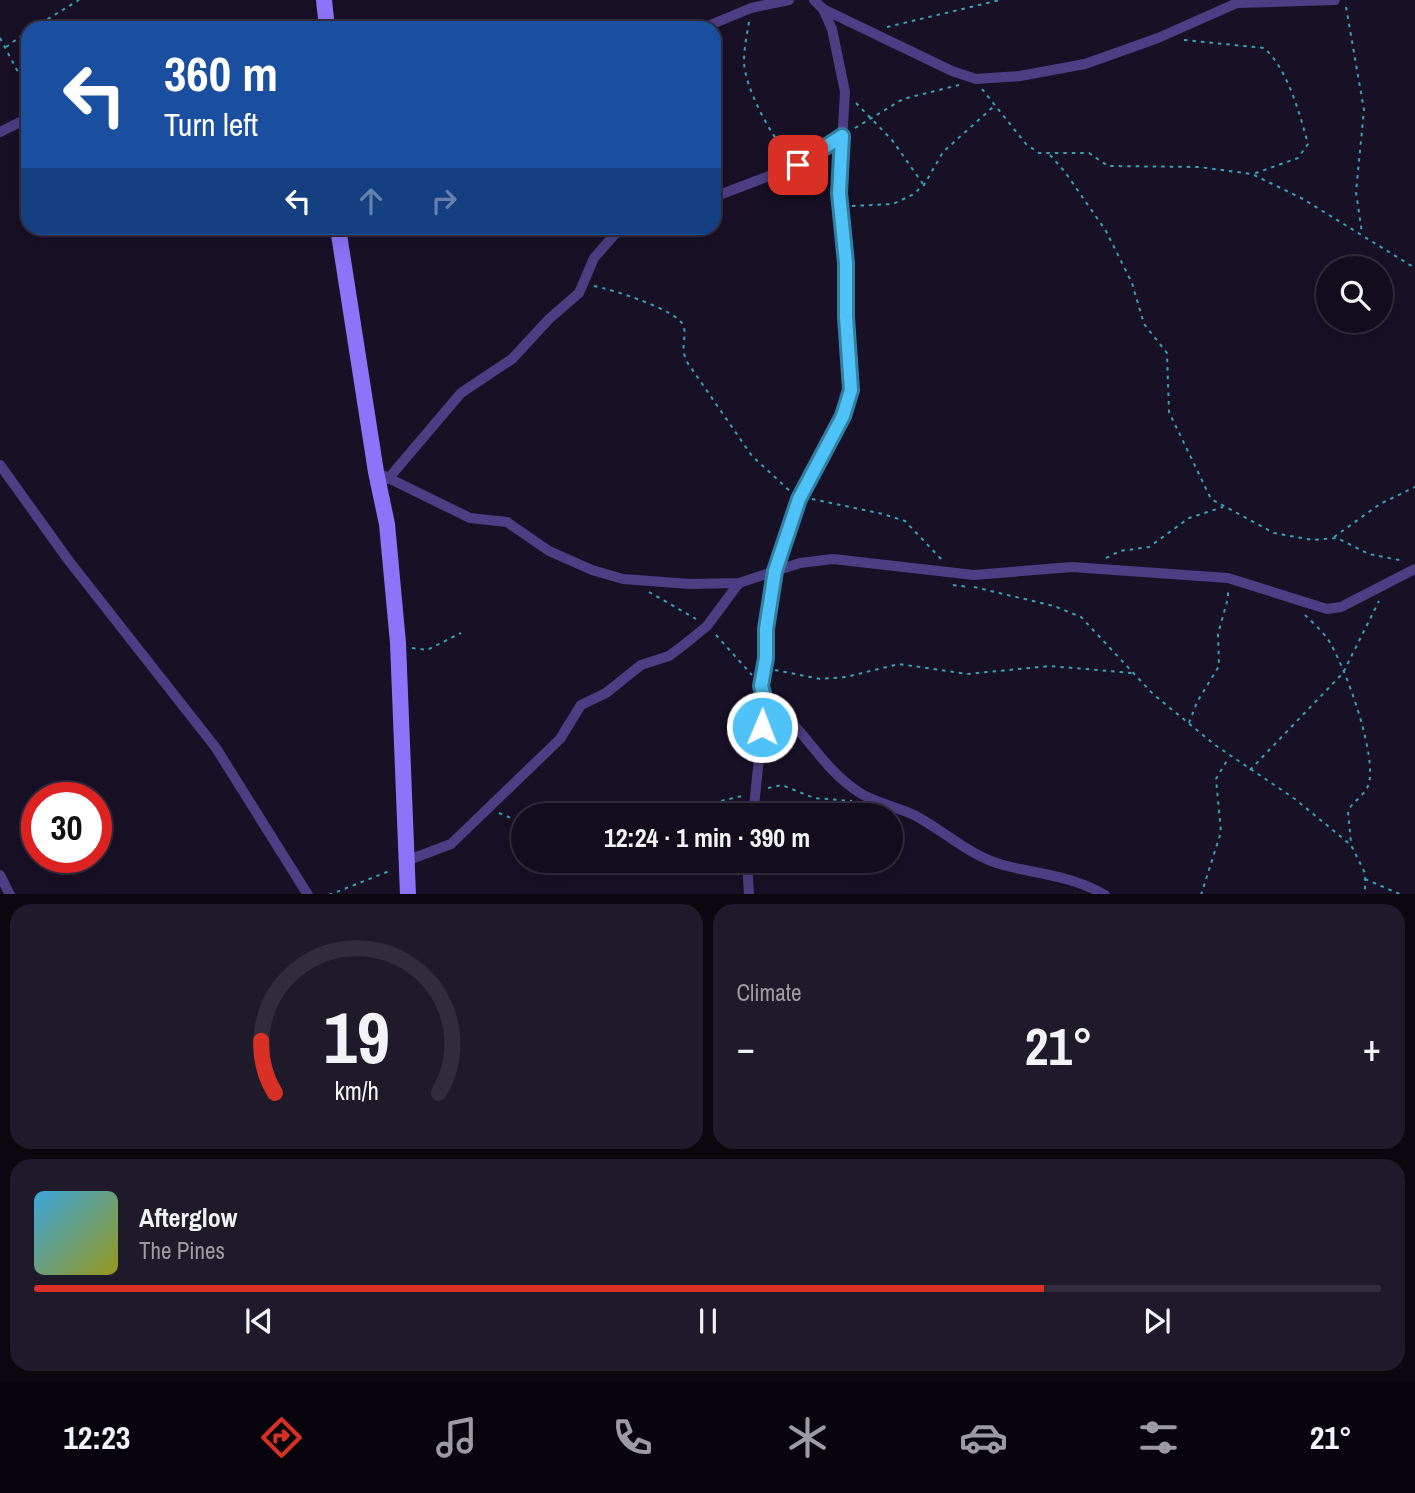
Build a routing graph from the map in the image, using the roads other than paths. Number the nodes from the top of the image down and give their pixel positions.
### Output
1 (324, 0) edge
2 (789, 0) edge
3 (814, 0) edge
4 (1335, 0) edge
5 (823, 9) junction
6 (326, 21) edge
7 (720, 21) edge
8 (21, 122) edge
9 (0, 132) edge
10 (842, 136) junction
11 (721, 194) edge
12 (339, 235) edge
13 (614, 235) edge
14 (0, 466) edge
15 (382, 476) junction
16 (1411, 566) edge
17 (775, 571) junction
18 (739, 583) junction
19 (765, 700) junction
20 (754, 803) edge
21 (406, 861) junction
22 (748, 873) edge
23 (0, 875) edge
24 (10, 894) edge
25 (308, 894) edge
26 (408, 894) edge
27 (750, 894) edge
28 (1105, 894) edge

1 - 6 street
2 - 7 street
3 - 5 street
4 - 5 street
5 - 10 street
8 - 9 street
10 - 11 street
10 - 17 street
12 - 15 street
13 - 15 street
14 - 25 street
15 - 18 street
15 - 21 street
16 - 17 street
17 - 18 street
17 - 19 street
18 - 21 street
19 - 20 street
19 - 28 street
21 - 26 street
22 - 27 street
23 - 24 street

